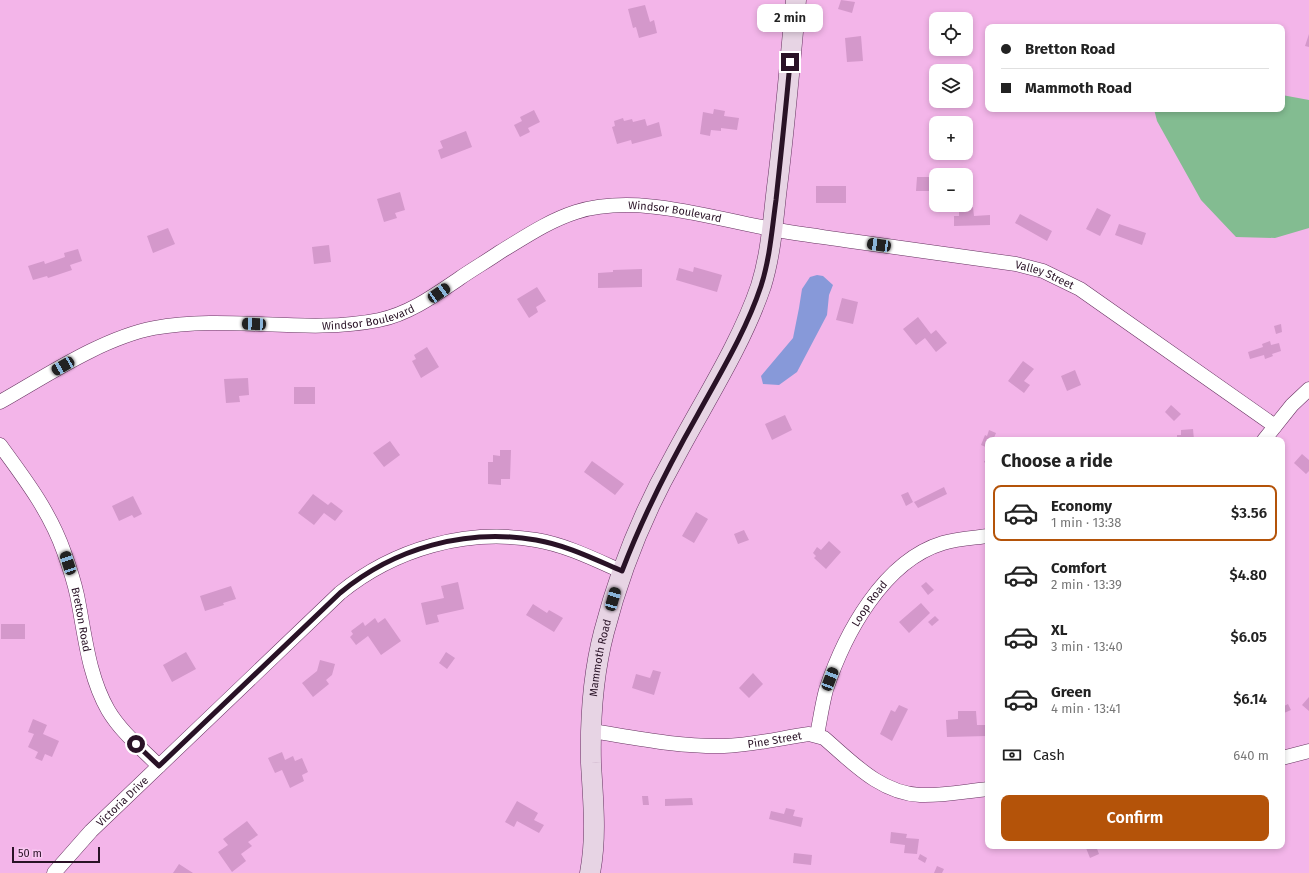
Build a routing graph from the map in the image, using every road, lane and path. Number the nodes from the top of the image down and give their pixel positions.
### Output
1 (796, 0) edge
2 (772, 230) junction
3 (1309, 389) edge
4 (0, 402) edge
5 (1275, 426) junction
6 (1266, 437) edge
7 (0, 445) edge
8 (985, 536) edge
9 (622, 571) junction
10 (592, 730) junction
11 (817, 735) junction
12 (1309, 751) edge
13 (1285, 757) edge
14 (159, 766) junction
15 (985, 789) edge
16 (54, 873) edge
17 (590, 873) edge

1 - 2 main road, Mammoth Road
2 - 4 street, Windsor Boulevard
2 - 5 street, Valley Street
2 - 9 main road, Mammoth Road
3 - 5 street
5 - 6 street
7 - 14 street, Bretton Road
8 - 11 street, Loop Road
9 - 10 main road, Mammoth Road
9 - 14 street, Victoria Drive
10 - 11 street, Pine Street
10 - 17 main road, Mammoth Road
11 - 15 street, Pine Street
12 - 13 street
14 - 16 street, Victoria Drive

